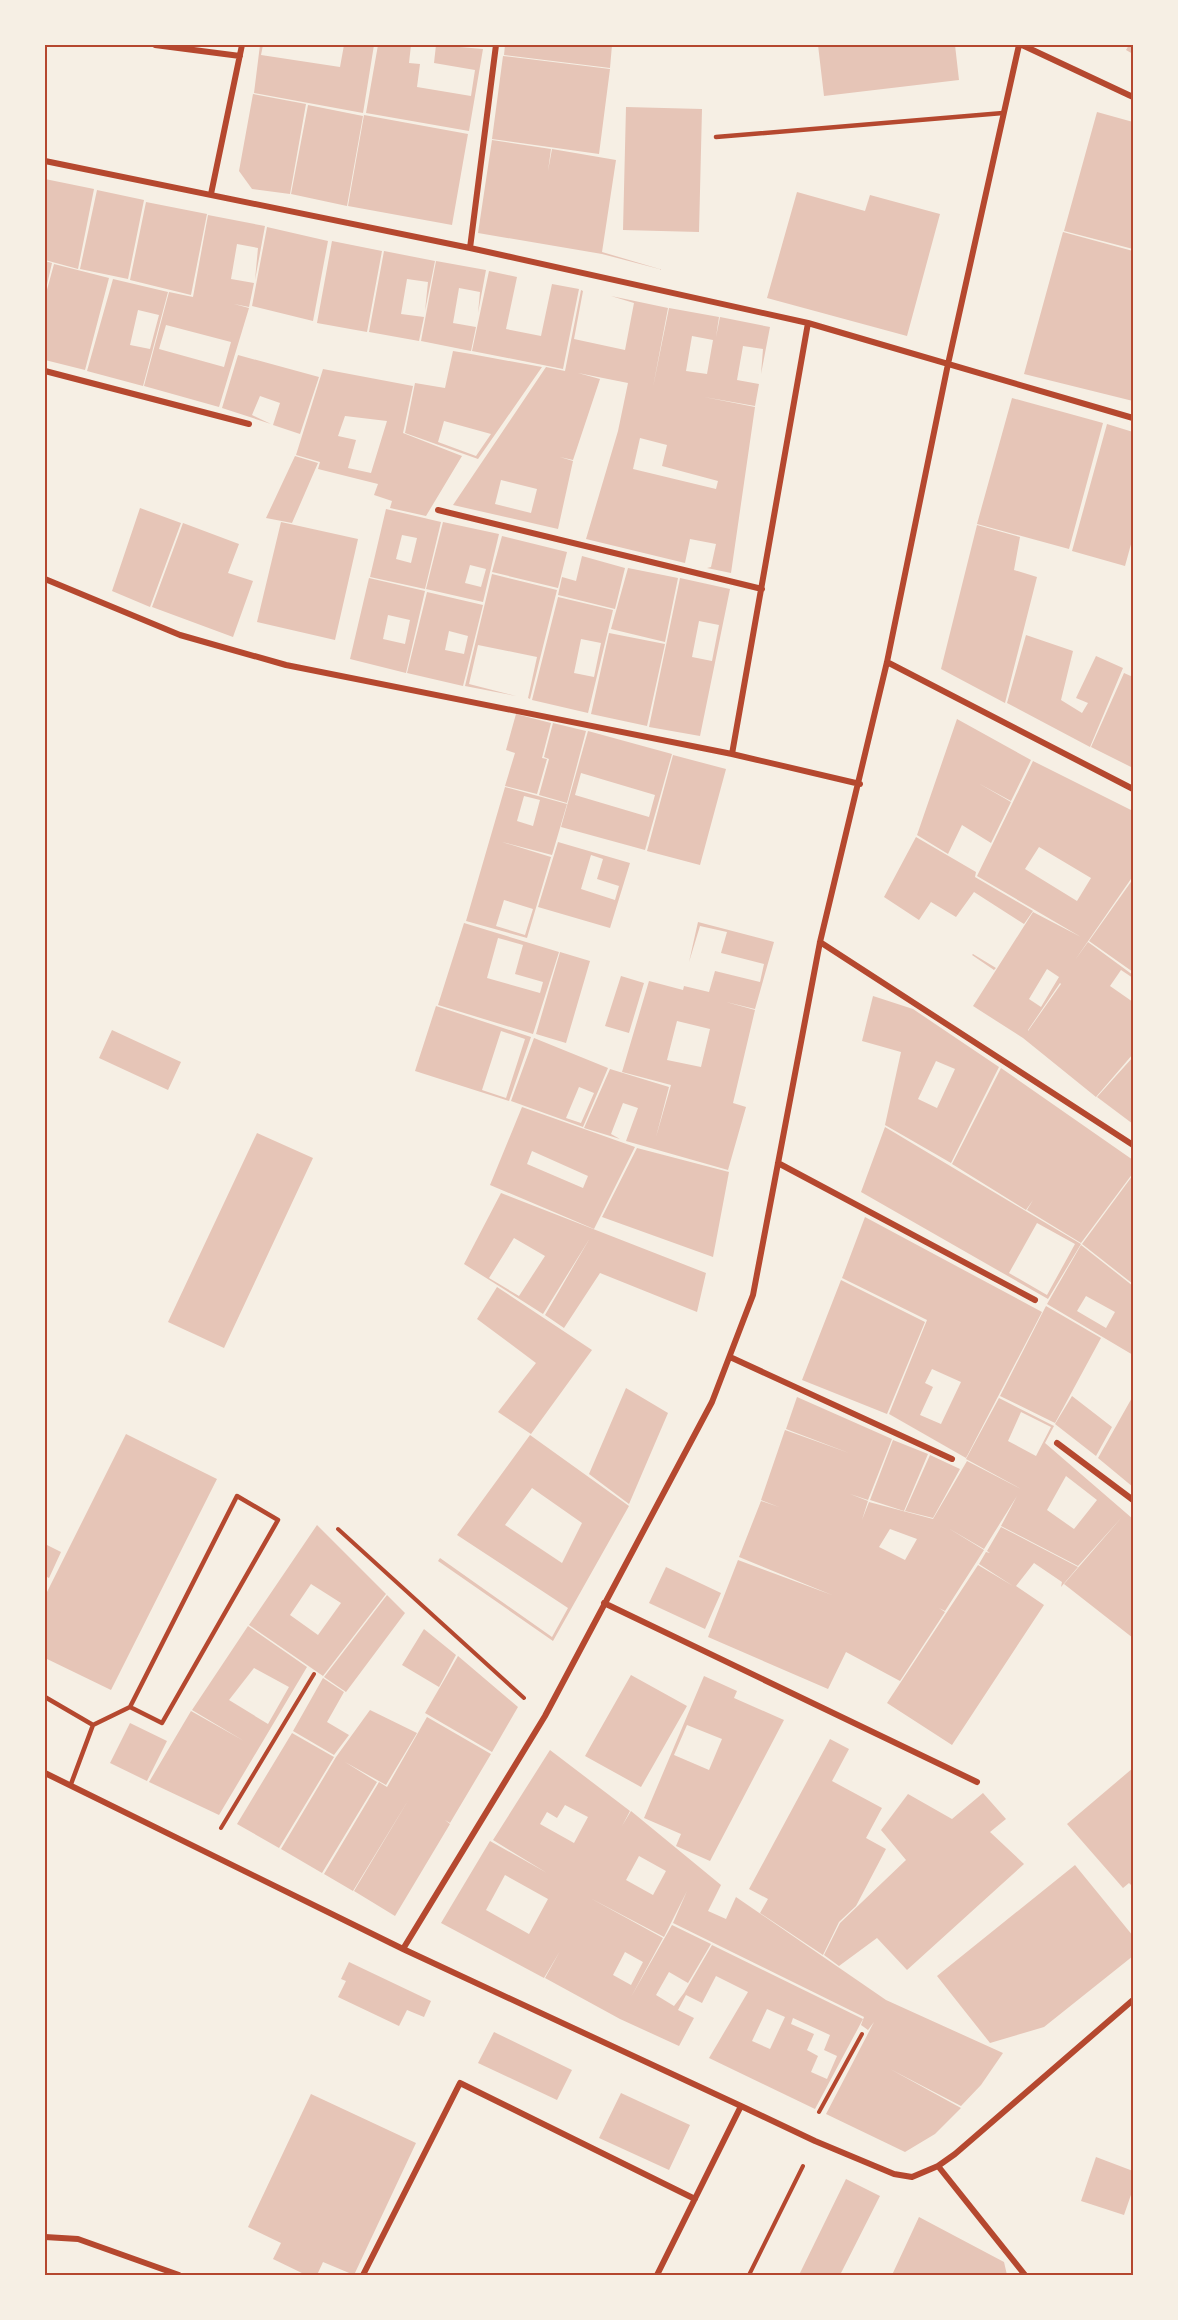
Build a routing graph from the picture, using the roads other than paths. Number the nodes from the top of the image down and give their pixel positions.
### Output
1 (155, 45) edge
2 (242, 45) edge
3 (496, 45) edge
4 (1020, 45) edge
5 (240, 56) junction
6 (1133, 97) edge
7 (1003, 113) junction
8 (716, 137) dead end
9 (45, 161) edge
10 (211, 194) junction
11 (470, 248) junction
12 (808, 323) junction
13 (948, 364) junction
14 (45, 371) edge
15 (1133, 418) edge
16 (249, 424) dead end
17 (438, 510) dead end
18 (45, 579) edge
19 (762, 590) junction
20 (887, 662) junction
21 (732, 754) junction
22 (860, 784) junction
23 (1133, 789) edge
24 (820, 942) junction
25 (1133, 1145) edge
26 (778, 1163) junction
27 (1035, 1300) dead end
28 (730, 1357) junction
29 (1057, 1443) dead end
30 (952, 1459) dead end
31 (1133, 1500) edge
32 (604, 1603) junction
33 (45, 1697) edge
34 (130, 1707) junction
35 (93, 1725) junction
36 (45, 1773) edge
37 (976, 1782) dead end
38 (71, 1784) junction
39 (403, 1949) junction
40 (1133, 2000) edge
41 (741, 2106) junction
42 (938, 2166) junction
43 (695, 2199) junction
44 (45, 2237) edge
45 (179, 2275) edge
46 (363, 2275) edge
47 (657, 2275) edge
48 (1025, 2275) edge

1 - 5 street
2 - 5 street
3 - 11 street
4 - 6 street
4 - 7 street
5 - 10 street
7 - 8 lane
7 - 13 street
9 - 10 street
10 - 11 street
11 - 12 street
12 - 13 street
12 - 19 street
13 - 15 street
13 - 20 street
14 - 16 street
17 - 19 street
18 - 21 street
19 - 21 street
20 - 22 street
20 - 23 street
21 - 22 street
22 - 24 street
24 - 25 street
24 - 26 street
26 - 27 street
26 - 28 street
28 - 30 street
28 - 32 street
29 - 31 street
32 - 37 street
32 - 39 street
33 - 35 lane
34 - 34 lane
34 - 35 lane
35 - 38 lane
36 - 38 street
38 - 39 street
39 - 41 street
40 - 42 street
41 - 42 street
41 - 43 street
42 - 48 street
43 - 46 street
43 - 47 street
44 - 45 street

